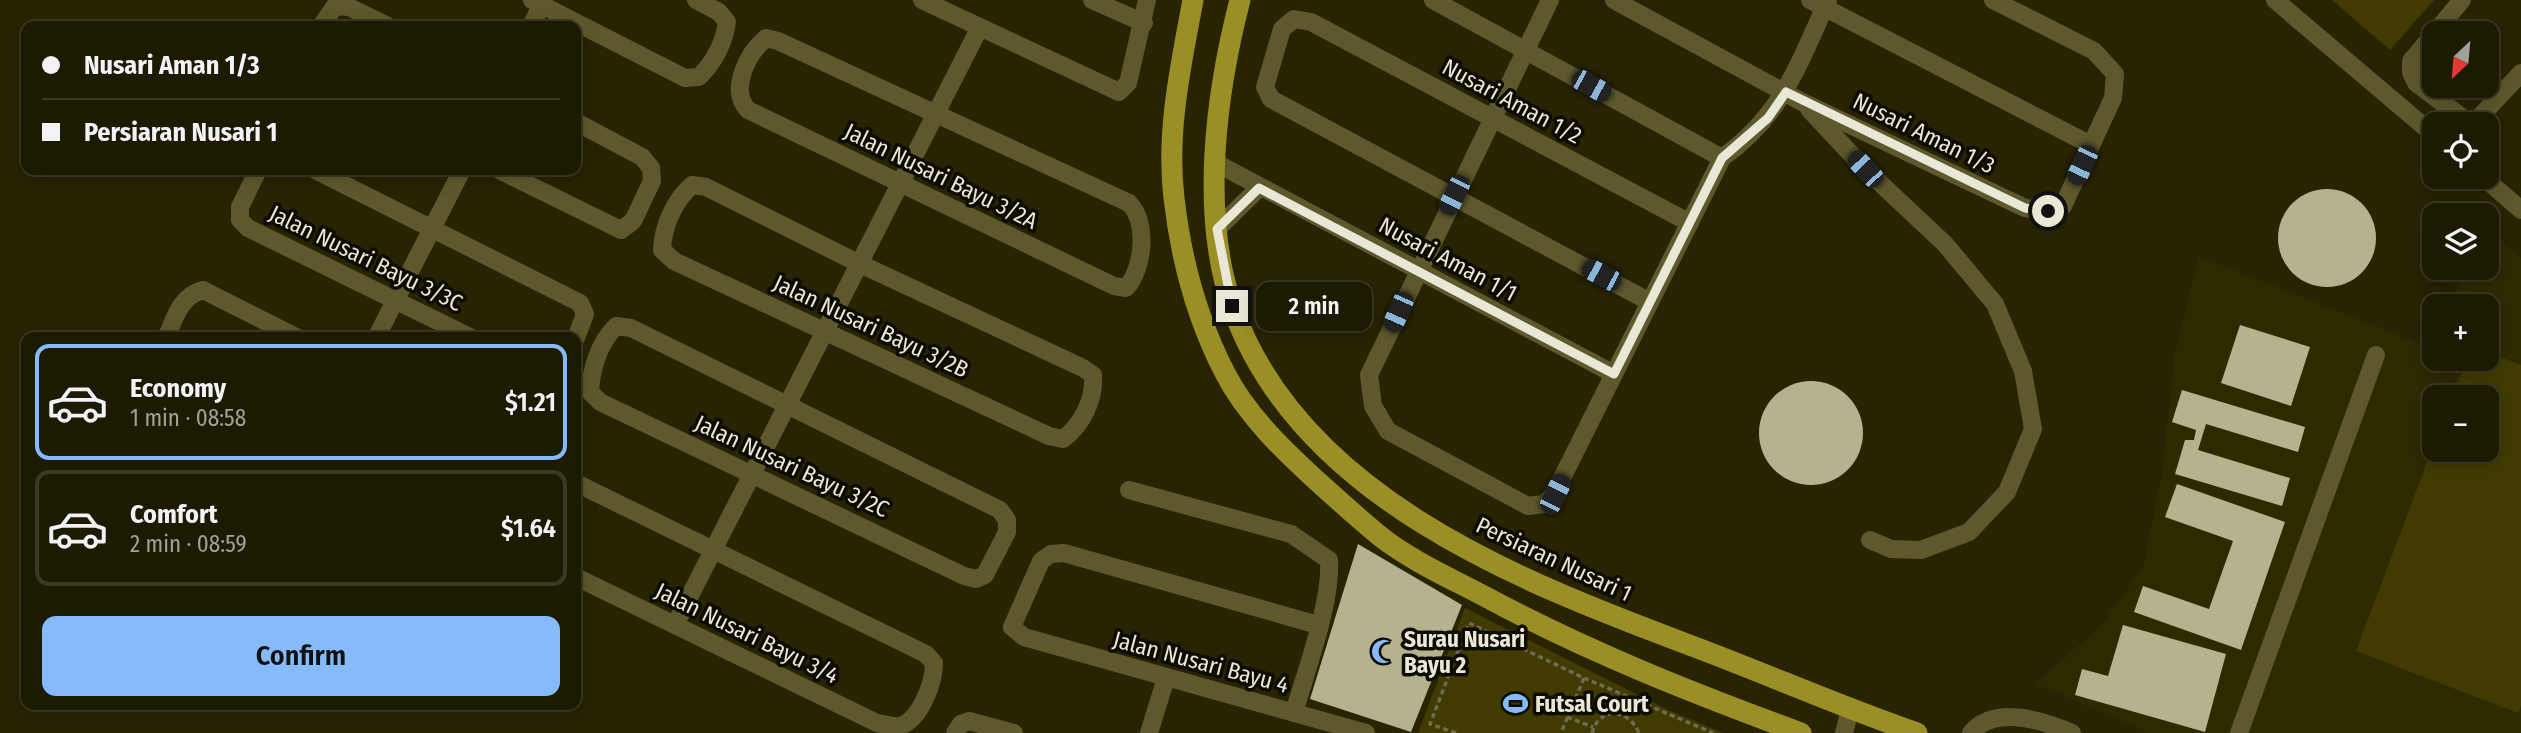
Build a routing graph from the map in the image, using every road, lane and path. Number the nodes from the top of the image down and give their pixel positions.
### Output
1 (696, 0) edge
2 (922, 0) edge
3 (1092, 0) edge
4 (1147, 0) edge
5 (1194, 0) edge
6 (1240, 0) edge
7 (1433, 0) edge
8 (1549, 0) edge
9 (1614, 0) edge
10 (1993, 0) edge
11 (2275, 0) edge
12 (2462, 0) edge
13 (539, 2) edge
14 (1821, 2) edge
15 (324, 21) edge
16 (378, 21) edge
17 (533, 21) edge
18 (576, 21) edge
19 (1144, 23) junction
20 (581, 24) edge
21 (980, 27) junction
22 (1525, 50) junction
23 (2521, 73) edge
24 (1786, 92) junction
25 (1802, 102) junction
26 (2456, 112) edge
27 (2484, 112) edge
28 (935, 115) junction
29 (1491, 119) junction
30 (581, 125) edge
31 (2422, 125) edge
32 (2091, 145) junction
33 (1722, 158) junction
34 (1216, 163) junction
35 (256, 175) edge
36 (325, 175) edge
37 (460, 175) edge
38 (509, 175) edge
39 (898, 183) junction
40 (1259, 188) junction
41 (2497, 189) edge
42 (1454, 195) junction
43 (2521, 209) edge
44 (1690, 223) junction
45 (1217, 229) junction
46 (432, 230) junction
47 (858, 263) junction
48 (1417, 271) junction
49 (396, 301) junction
50 (1650, 302) junction
51 (169, 332) edge
52 (286, 332) edge
53 (379, 332) edge
54 (460, 332) edge
55 (578, 332) edge
56 (824, 333) junction
57 (2376, 355) dead end
58 (1614, 374) junction
59 (786, 406) junction
60 (752, 474) junction
61 (581, 486) edge
62 (1129, 490) dead end
63 (1870, 540) dead end
64 (712, 552) junction
65 (581, 579) edge
66 (675, 625) junction
67 (1318, 625) junction
68 (1166, 678) junction
69 (1584, 678) junction
70 (1850, 710) junction
71 (1294, 713) junction
72 (1567, 717) junction
73 (1593, 727) junction
74 (955, 733) edge
75 (1014, 733) edge
76 (1149, 733) edge
77 (1366, 733) edge
78 (1456, 733) edge
79 (1561, 733) edge
80 (1592, 733) edge
81 (1639, 733) edge
82 (1713, 733) edge
83 (1801, 733) edge
84 (1844, 733) edge
85 (1917, 733) edge
86 (1971, 733) edge
87 (2072, 733) edge
88 (2239, 733) edge

1 - 20 street
2 - 21 street
3 - 19 street
4 - 19 street
5 - 83 main road
6 - 34 main road, Persiaran Nusari 1
7 - 22 street
8 - 22 street
9 - 24 street, Nusari Aman 1/3
10 - 32 street, Nusari Aman 1/3
11 - 31 street
12 - 26 street
13 - 17 street
13 - 18 street
14 - 24 street
14 - 32 street
15 - 16 street
19 - 21 street
21 - 28 street
22 - 29 street
22 - 33 street
23 - 27 street
24 - 25 street, Nusari Aman 1/3
24 - 33 street
25 - 32 street, Nusari Aman 1/3
25 - 63 street
28 - 39 street
28 - 39 street, Jalan Nusari Bayu 3/2A
28 - 39 street, Jalan Nusari Bayu 3/2A
29 - 42 street
29 - 42 street, Nusari Aman 1/2
29 - 44 street, Nusari Aman 1/2
30 - 38 street
33 - 44 street
34 - 40 street, Nusari Aman 1/1
34 - 45 main road, Persiaran Nusari 1
35 - 49 street, Jalan Nusari Bayu 3/3C
36 - 46 street
37 - 46 street
39 - 47 street
40 - 45 street
40 - 48 street, Nusari Aman 1/1
41 - 43 street
42 - 48 street
42 - 50 street
44 - 50 street
45 - 70 main road, Persiaran Nusari 1
46 - 49 street
46 - 55 street
47 - 56 street
47 - 56 street, Jalan Nusari Bayu 3/2B
47 - 56 street, Jalan Nusari Bayu 3/2B
48 - 58 street, Nusari Aman 1/1
48 - 58 street
49 - 53 street
49 - 54 street, Jalan Nusari Bayu 3/3C
50 - 58 street
51 - 52 street
56 - 59 street
57 - 88 street
59 - 60 street
59 - 60 street, Jalan Nusari Bayu 3/2C
59 - 60 street, Jalan Nusari Bayu 3/2C
60 - 64 street
61 - 64 street
62 - 67 street
64 - 66 street
64 - 66 street, Jalan Nusari Bayu 3/4
65 - 66 street, Jalan Nusari Bayu 3/4
67 - 68 street, Jalan Nusari Bayu 4
67 - 71 street
68 - 71 street, Jalan Nusari Bayu 4
68 - 76 street
69 - 72 path
69 - 78 path
69 - 82 path
70 - 84 street
70 - 85 main road, Persiaran Nusari 1
71 - 77 street, Jalan Nusari Bayu 4
72 - 73 path
72 - 79 path
73 - 80 path
73 - 81 path
74 - 75 street
86 - 87 street

